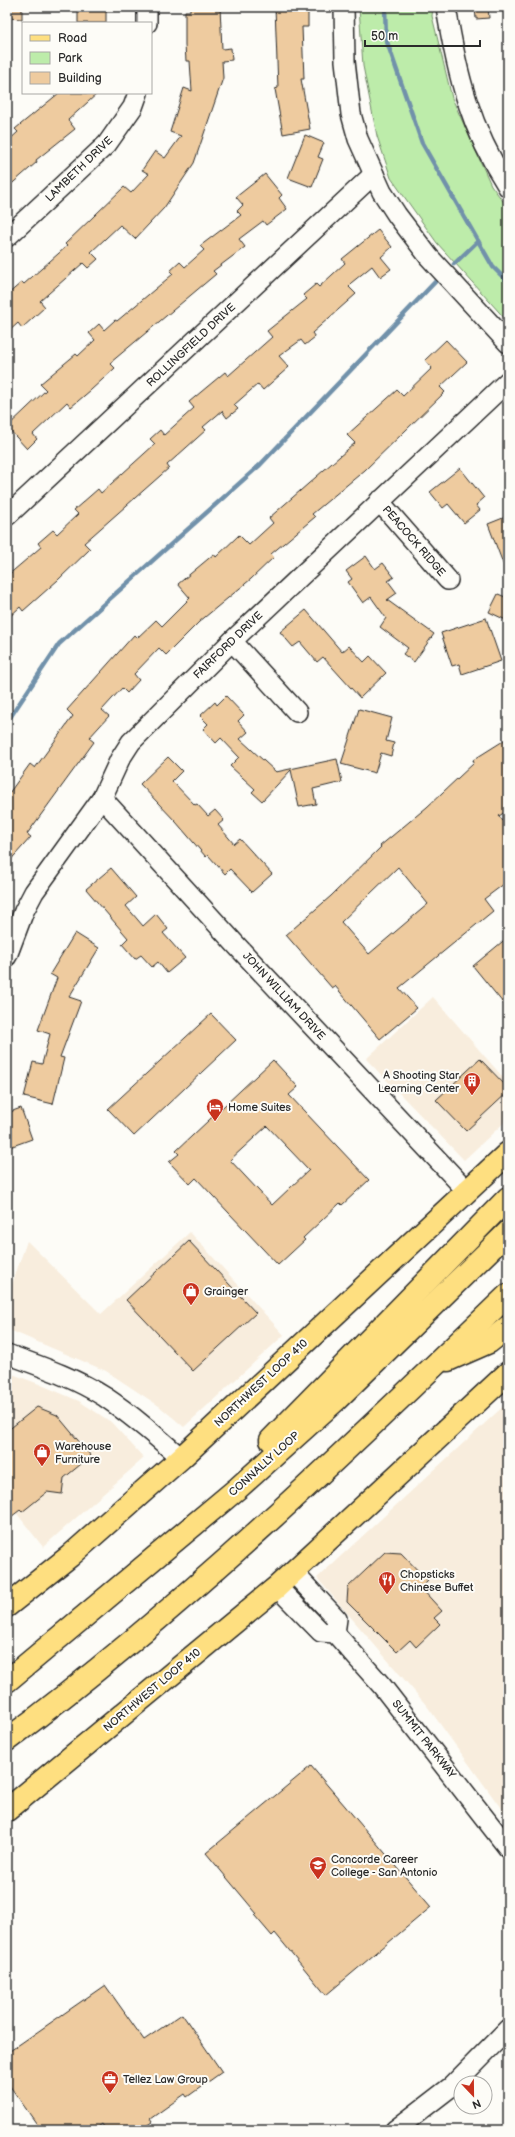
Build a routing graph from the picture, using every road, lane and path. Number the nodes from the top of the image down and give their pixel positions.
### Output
1 (147, 7) edge
2 (344, 7) edge
3 (446, 7) edge
4 (147, 22) edge
5 (138, 94) edge
6 (374, 174) junction
7 (508, 187) edge
8 (7, 237) edge
9 (508, 343) edge
10 (508, 380) edge
11 (379, 501) junction
12 (7, 516) edge
13 (448, 580) dead end
14 (232, 641) junction
15 (297, 712) dead end
16 (102, 798) junction
17 (7, 956) edge
18 (508, 1153) edge
19 (467, 1191) junction
20 (508, 1198) edge
21 (508, 1232) edge
22 (508, 1295) edge
23 (508, 1327) edge
24 (7, 1354) edge
25 (434, 1366) junction
26 (508, 1373) edge
27 (181, 1458) junction
28 (160, 1554) junction
29 (293, 1572) junction
30 (276, 1587) junction
31 (7, 1606) edge
32 (336, 1633) junction
33 (7, 1681) edge
34 (7, 1740) edge
35 (7, 1810) edge
36 (508, 1848) edge
37 (508, 2029) edge
38 (396, 2130) edge

1 - 4 street
2 - 6 street
3 - 7 street
5 - 8 street, LAMBETH DRIVE
6 - 9 street
6 - 12 street, ROLLINGFIELD DRIVE
10 - 11 street, FAIRFORD DRIVE
11 - 13 street, PEACOCK RIDGE
11 - 14 street, FAIRFORD DRIVE
14 - 15 street
14 - 16 street, FAIRFORD DRIVE
16 - 17 street, FAIRFORD DRIVE
16 - 19 street, JOHN WILLIAM DRIVE
18 - 19 main road, NORTHWEST LOOP 410
19 - 27 main road, NORTHWEST LOOP 410
20 - 28 main road
21 - 28 main road, CONNALLY LOOP
22 - 25 main road
23 - 25 main road
24 - 27 street
25 - 34 main road
26 - 29 main road, NORTHWEST LOOP 410
27 - 31 main road, NORTHWEST LOOP 410
28 - 33 main road, CONNALLY LOOP
29 - 30 main road, NORTHWEST LOOP 410
29 - 32 street
30 - 32 street
30 - 35 main road, NORTHWEST LOOP 410
32 - 36 street, SUMMIT PARKWAY
37 - 38 street

